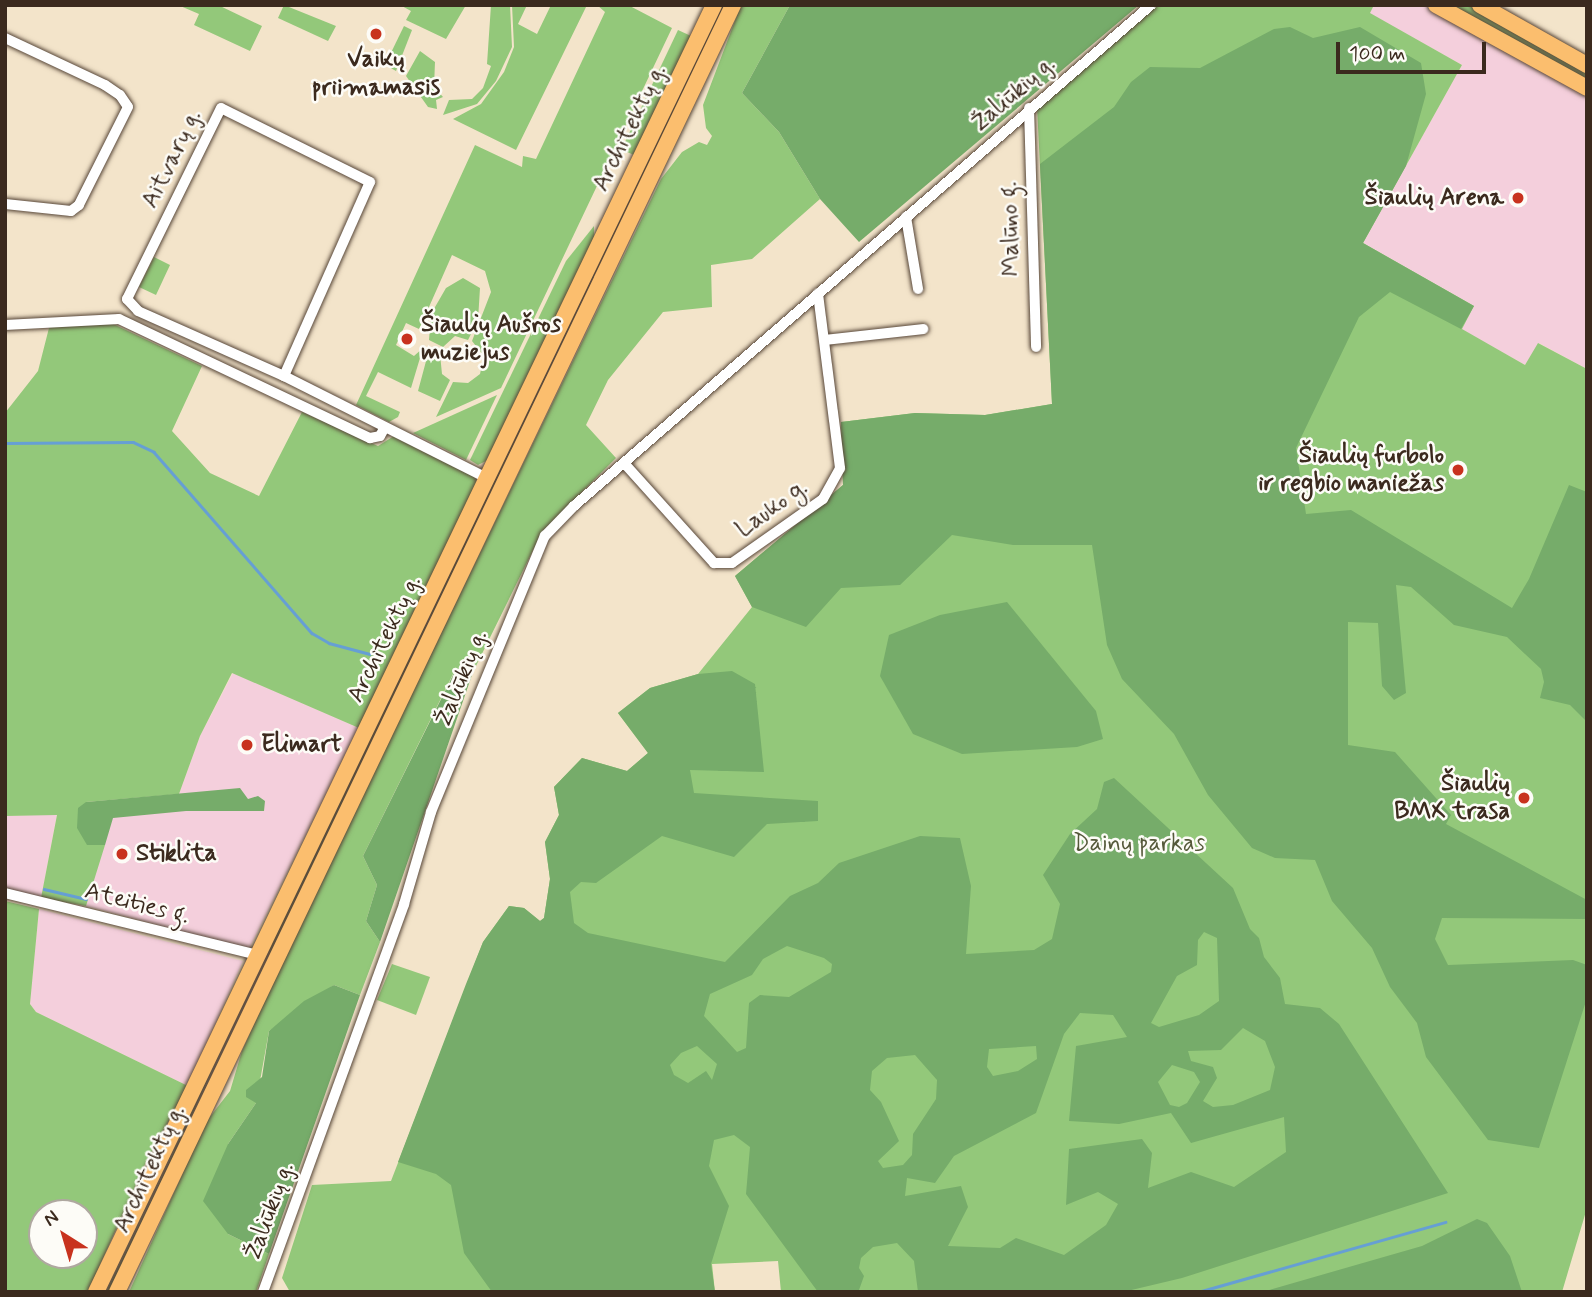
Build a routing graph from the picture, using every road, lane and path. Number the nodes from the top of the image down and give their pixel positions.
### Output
1 (714, 5) edge
2 (733, 5) edge
3 (1151, 5) edge
4 (1436, 5) edge
5 (1480, 5) edge
6 (5, 38) edge
7 (1587, 65) edge
8 (1587, 88) edge
9 (1029, 108) junction
10 (5, 204) edge
11 (906, 216) junction
12 (918, 289) dead end
13 (818, 293) junction
14 (5, 325) edge
15 (923, 329) dead end
16 (825, 340) junction
17 (551, 346) junction
18 (1036, 347) dead end
19 (566, 353) junction
20 (284, 376) junction
21 (385, 427) junction
22 (624, 463) junction
23 (487, 478) junction
24 (429, 619) junction
25 (5, 894) edge
26 (258, 955) junction
27 (274, 961) junction
28 (96, 1292) edge
29 (117, 1292) edge
30 (263, 1292) edge

1 - 17 main road, Architektų g.
2 - 19 main road, Architektų g.
3 - 9 street, Žaliūkių g.
4 - 8 main road
5 - 7 main road
6 - 10 street
9 - 11 street, Žaliūkių g.
9 - 18 street, Malūno g.
11 - 12 street
11 - 13 street, Žaliūkių g.
13 - 16 street, Lauko g.
13 - 22 street, Žaliūkių g.
14 - 21 street
15 - 16 street
16 - 22 street, Lauko g.
17 - 19 main road
17 - 23 main road, Architektų g.
19 - 24 main road, Architektų g.
20 - 20 street, Aitvarų g.
20 - 21 street, Aitvarų g.
21 - 23 street, Aitvarų g.
22 - 30 street, Žaliūkių g.
23 - 24 main road, Architektų g.
24 - 26 main road, Architektų g.
24 - 27 main road, Architektų g.
25 - 26 street, Ateities g.
26 - 27 main road
26 - 28 main road, Architektų g.
27 - 29 main road, Architektų g.

